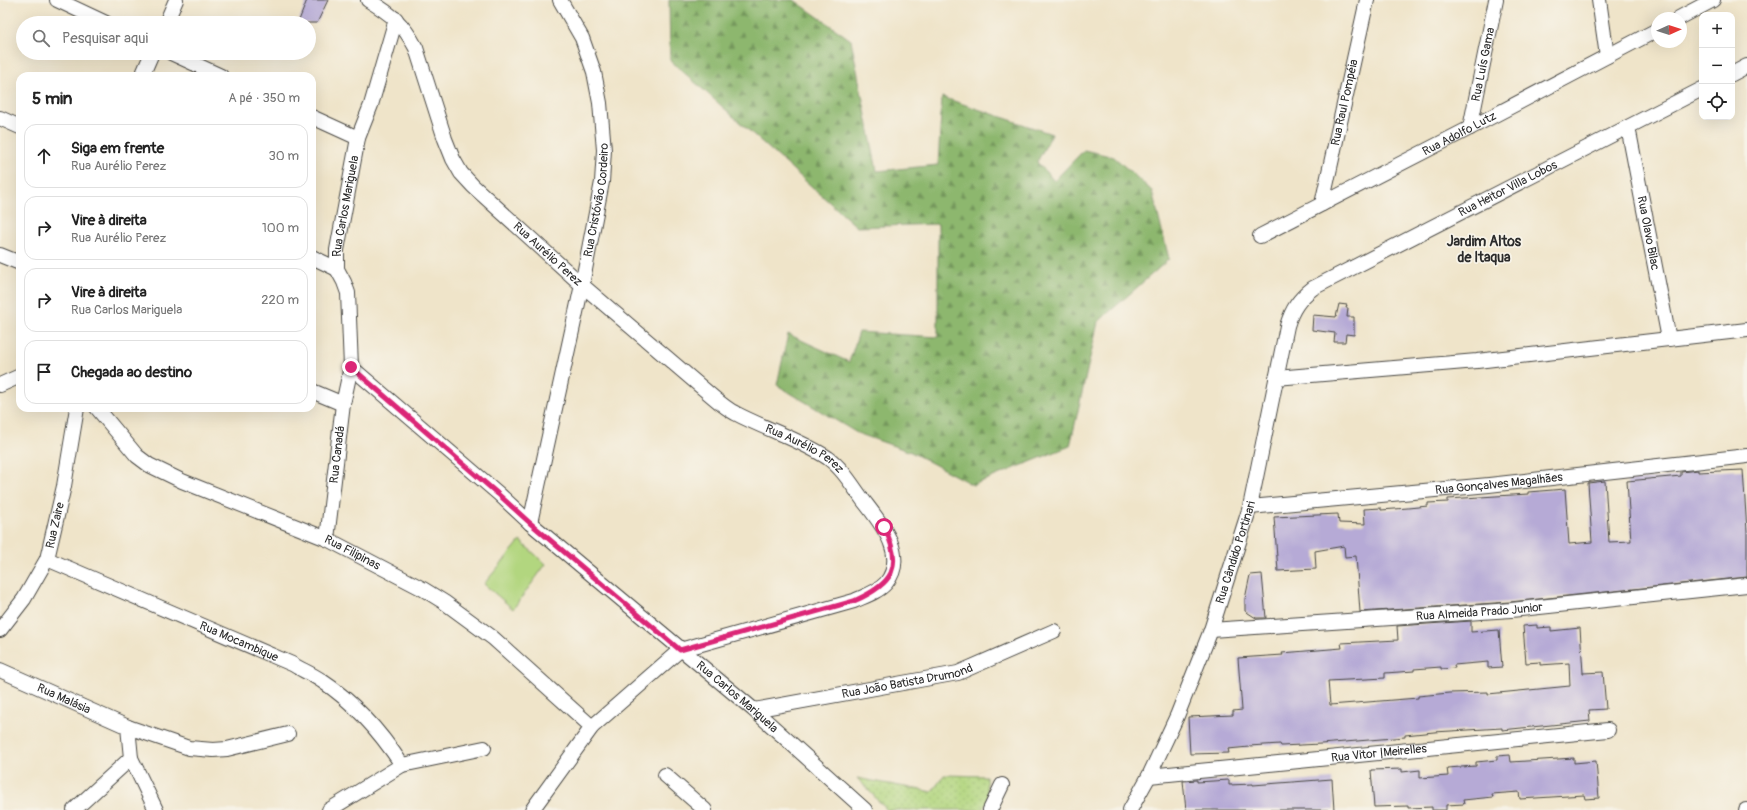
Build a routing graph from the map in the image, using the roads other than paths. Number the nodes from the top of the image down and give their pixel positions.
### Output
1 (56, 0) edge
2 (176, 0) edge
3 (368, 0) edge
4 (560, 0) edge
5 (1367, 0) edge
6 (1496, 0) edge
7 (1599, 0) edge
8 (1713, 0) edge
9 (384, 4) edge
10 (1687, 14) edge
11 (91, 16) edge
12 (169, 16) edge
13 (396, 19) junction
14 (1651, 33) edge
15 (1607, 56) junction
16 (149, 60) edge
17 (186, 60) edge
18 (1746, 70) edge
19 (144, 72) edge
20 (212, 72) edge
21 (1735, 73) edge
22 (1699, 91) edge
23 (0, 118) edge
24 (316, 119) edge
25 (16, 125) edge
26 (1628, 127) junction
27 (1470, 128) junction
28 (358, 138) junction
29 (1322, 204) junction
30 (1260, 236) dead end
31 (0, 255) edge
32 (316, 259) edge
33 (16, 261) edge
34 (337, 269) junction
35 (582, 285) junction
36 (1313, 288) joint
37 (1747, 330) edge
38 (1669, 339) junction
39 (351, 367) junction
40 (16, 378) edge
41 (1276, 378) junction
42 (0, 385) edge
43 (316, 393) edge
44 (343, 404) junction
45 (76, 412) edge
46 (100, 412) edge
47 (1747, 456) edge
48 (1250, 507) junction
49 (530, 523) junction
50 (327, 539) junction
51 (47, 559) junction
52 (1747, 585) edge
53 (0, 630) edge
54 (1211, 630) junction
55 (1054, 631) dead end
56 (680, 650) junction
57 (0, 670) edge
58 (754, 710) junction
59 (128, 727) junction
60 (592, 727) junction
61 (1608, 730) dead end
62 (288, 734) dead end
63 (484, 748) dead end
64 (131, 758) junction
65 (402, 765) junction
66 (665, 775) dead end
67 (1149, 776) junction
68 (1002, 785) dead end
69 (862, 809) edge
70 (74, 810) edge
71 (156, 810) edge
72 (329, 810) edge
73 (532, 810) edge
74 (705, 810) edge
75 (990, 810) edge
76 (1130, 810) edge

1 - 11 street
2 - 12 street
3 - 9 street, Rua Aurélio Perez
4 - 35 street, Rua Cristóvão Cordeiro
5 - 29 street, Rua Raul Pompéia
6 - 27 street, Rua Luís Gama
7 - 15 street
8 - 10 street
9 - 13 street, Rua Aurélio Perez
13 - 28 street, Rua Carlos Mariguela
13 - 35 street, Rua Aurélio Perez
14 - 15 street, Rua Adolfo Lutz
15 - 27 street, Rua Adolfo Lutz
16 - 19 street
17 - 20 street
18 - 21 street
22 - 26 street, Rua Heitor Villa Lobos
23 - 25 street
24 - 28 street
26 - 36 street, Rua Heitor Villa Lobos
26 - 38 street, Rua Olavo Bilac
27 - 29 street, Rua Adolfo Lutz
28 - 34 street, Rua Carlos Mariguela
29 - 30 street, Rua Adolfo Lutz
31 - 33 street
32 - 34 street
34 - 39 street, Rua Carlos Mariguela
35 - 49 street, Rua Cristóvão Cordeiro
35 - 56 street, Rua Aurélio Perez
36 - 41 street, Rua Cândido Portinari
37 - 38 street
38 - 41 street
39 - 44 street, Rua Canadá
39 - 49 street, Rua Carlos Mariguela
40 - 42 street
41 - 48 street, Rua Cândido Portinari
43 - 44 street
44 - 50 street, Rua Canadá
45 - 51 street, Rua Zaire
46 - 50 street, Rua Filipinas
47 - 48 street, Rua Gonçalves Magalhães
48 - 54 street, Rua Cândido Portinari
49 - 56 street, Rua Carlos Mariguela
50 - 60 street, Rua Filipinas
51 - 53 street, Rua Zaire
51 - 65 street, Rua Mocambique
52 - 54 street, Rua Almeida Prado Junior
54 - 67 street, Rua Cândido Portinari
55 - 58 street, Rua João Batista Drumond
56 - 58 street, Rua Carlos Mariguela
56 - 60 street, Rua Aurélio Perez
57 - 59 street, Rua Malásia
58 - 69 street, Rua Carlos Mariguela
59 - 62 street, Rua Malásia
59 - 64 street
60 - 73 street, Rua Aurélio Perez
61 - 67 street, Rua Vitor |Meirelles
63 - 65 street
64 - 70 street
64 - 71 street
65 - 72 street
66 - 74 street
67 - 76 street, Rua Cândido Portinari
68 - 75 street

